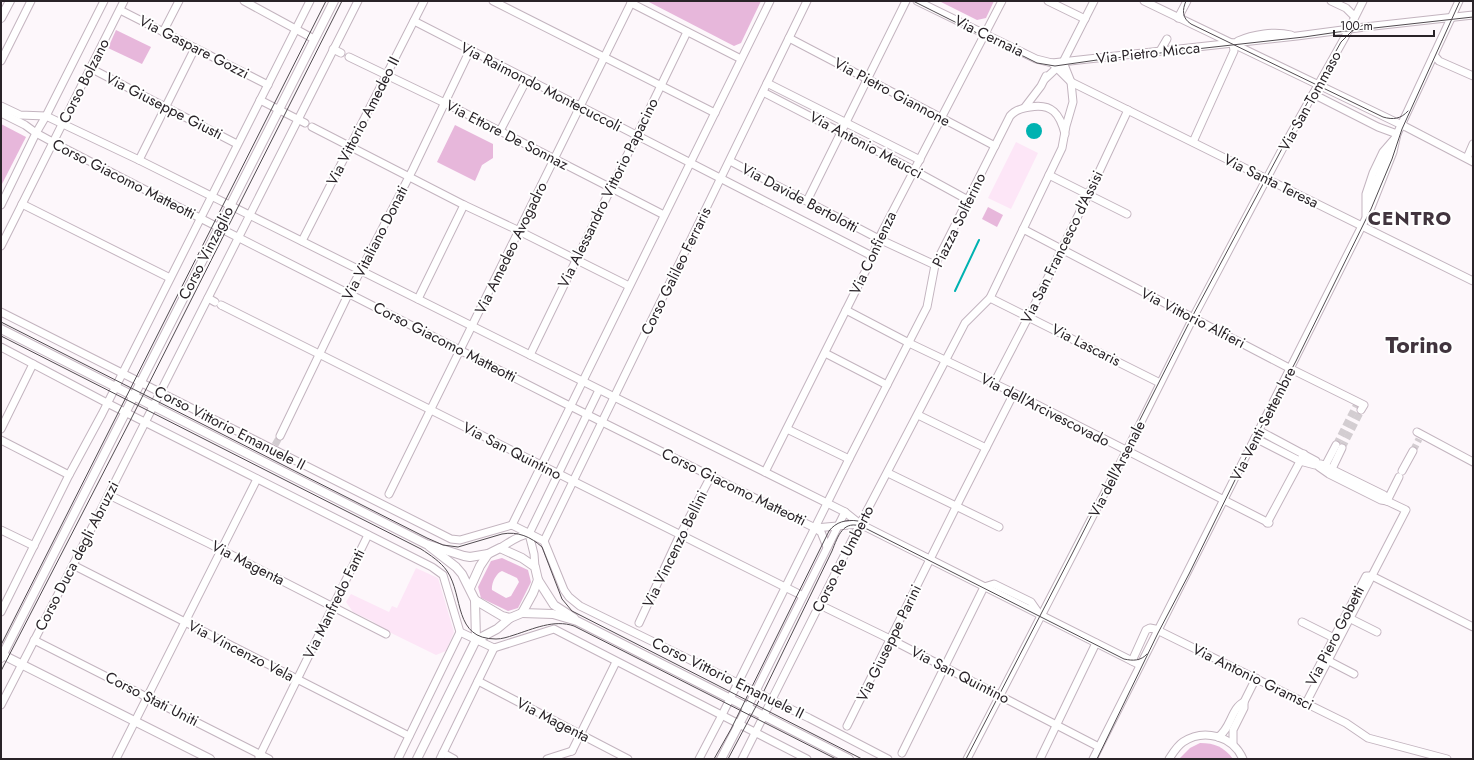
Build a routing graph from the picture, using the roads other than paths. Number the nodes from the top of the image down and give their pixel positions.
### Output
1 (10, 1) edge
2 (31, 1) edge
3 (104, 1) edge
4 (124, 1) edge
5 (179, 1) edge
6 (244, 1) edge
7 (310, 1) edge
8 (334, 1) edge
9 (358, 1) edge
10 (424, 1) edge
11 (493, 1) edge
12 (770, 1) edge
13 (807, 1) edge
14 (906, 1) edge
15 (917, 1) edge
16 (1002, 1) edge
17 (1048, 1) edge
18 (1094, 1) edge
19 (1144, 1) edge
20 (1187, 1) edge
21 (1332, 1) edge
22 (1363, 1) edge
23 (1459, 1) edge
24 (632, 2) edge
25 (120, 10) junction
26 (1354, 16) junction
27 (1473, 16) edge
28 (1, 18) edge
29 (1178, 18) junction
30 (1451, 18) junction
31 (1085, 19) junction
32 (414, 21) junction
33 (1349, 28) junction
34 (296, 29) junction
35 (163, 32) junction
36 (687, 32) junction
37 (985, 35) junction
38 (789, 38) junction
39 (314, 39) junction
40 (1167, 39) dead end
41 (1233, 43) junction
42 (195, 48) junction
43 (333, 49) junction
44 (470, 50) junction
45 (1160, 51) junction
46 (341, 53) dead end
47 (1434, 55) junction
48 (349, 57) dead end
49 (604, 57) junction
50 (741, 59) junction
51 (1, 61) edge
52 (1063, 62) junction
53 (1054, 65) junction
54 (90, 68) junction
55 (386, 75) junction
56 (1473, 76) edge
57 (527, 79) junction
58 (868, 79) junction
59 (1071, 82) junction
60 (767, 83) junction
61 (268, 85) junction
62 (1318, 85) junction
63 (660, 86) junction
64 (763, 92) junction
65 (1314, 94) junction
66 (260, 100) junction
67 (445, 103) junction
68 (1, 106) edge
69 (166, 106) junction
70 (580, 107) junction
71 (1026, 107) junction
72 (279, 109) junction
73 (1128, 110) junction
74 (1, 113) edge
75 (715, 113) junction
76 (46, 116) junction
77 (942, 118) junction
78 (298, 119) junction
79 (846, 122) junction
80 (63, 123) junction
81 (305, 123) dead end
82 (1401, 126) junction
83 (312, 127) dead end
84 (500, 131) junction
85 (841, 132) junction
86 (36, 133) junction
87 (1065, 134) junction
88 (1397, 134) junction
89 (636, 136) junction
90 (53, 142) junction
91 (1194, 142) junction
92 (238, 144) junction
93 (1473, 144) edge
94 (350, 146) junction
95 (995, 146) junction
96 (554, 158) junction
97 (138, 160) junction
98 (920, 160) junction
99 (1470, 160) edge
100 (730, 161) junction
101 (689, 163) junction
102 (913, 170) junction
103 (1049, 175) junction
104 (409, 176) junction
105 (721, 178) junction
106 (1267, 179) junction
107 (611, 188) junction
108 (1088, 195) junction
109 (211, 196) junction
110 (968, 200) junction
111 (806, 201) junction
112 (22, 204) junction
113 (1, 205) edge
114 (230, 205) junction
115 (464, 205) junction
116 (1127, 214) dead end
117 (249, 215) junction
118 (664, 215) junction
119 (1366, 216) junction
120 (200, 218) junction
121 (1362, 225) junction
122 (218, 227) junction
123 (1023, 229) junction
124 (519, 231) junction
125 (238, 237) junction
126 (879, 239) junction
127 (302, 241) junction
128 (1, 246) edge
129 (1062, 249) junction
130 (872, 256) junction
131 (576, 260) junction
132 (935, 266) junction
133 (361, 271) junction
134 (170, 278) junction
135 (1473, 280) edge
136 (629, 286) junction
137 (349, 293) junction
138 (208, 298) junction
139 (990, 298) junction
140 (418, 299) junction
141 (846, 310) junction
142 (1, 312) edge
143 (1029, 317) junction
144 (1193, 318) junction
145 (472, 326) junction
146 (1, 329) edge
147 (909, 342) junction
148 (1, 347) edge
149 (460, 350) junction
150 (825, 353) junction
151 (320, 354) junction
152 (530, 355) junction
153 (946, 360) junction
154 (33, 364) junction
155 (1291, 369) junction
156 (122, 373) junction
157 (583, 382) junction
158 (141, 383) junction
159 (994, 384) junction
160 (1160, 384) junction
161 (887, 385) junction
162 (116, 387) junction
163 (599, 390) junction
164 (160, 392) junction
165 (1014, 393) junction
166 (134, 396) junction
167 (614, 398) junction
168 (107, 403) junction
169 (154, 406) junction
170 (571, 406) junction
171 (1360, 406) dead end
172 (431, 410) junction
173 (126, 413) junction
174 (586, 414) junction
175 (918, 415) junction
176 (602, 422) junction
177 (145, 423) junction
178 (787, 429) junction
179 (1, 430) edge
180 (1258, 430) junction
181 (1419, 435) dead end
182 (280, 436) tunnel mouth
183 (1255, 438) junction
184 (1, 440) edge
185 (1339, 447) tunnel mouth
186 (986, 448) junction
187 (1126, 451) junction
188 (1413, 451) tunnel mouth
189 (1306, 456) junction
190 (849, 459) junction
191 (1300, 461) junction
192 (1473, 462) edge
193 (542, 465) junction
194 (1323, 467) junction
195 (765, 472) junction
196 (888, 472) junction
197 (558, 473) junction
198 (69, 475) junction
199 (711, 476) junction
200 (257, 479) junction
201 (573, 482) junction
202 (109, 495) junction
203 (387, 500) junction
204 (1223, 500) junction
205 (1389, 502) junction
206 (828, 503) junction
207 (956, 506) junction
208 (845, 512) junction
209 (860, 524) junction
210 (512, 525) junction
211 (838, 526) junction
212 (999, 527) dead end
213 (815, 528) junction
214 (1, 530) edge
215 (529, 534) junction
216 (368, 535) junction
217 (680, 535) junction
218 (544, 541) junction
219 (426, 544) junction
220 (34, 546) junction
221 (827, 547) junction
222 (500, 548) junction
223 (221, 550) junction
224 (488, 554) junction
225 (930, 559) junction
226 (73, 565) junction
227 (535, 567) junction
228 (1373, 573) junction
229 (538, 580) junction
230 (785, 587) junction
231 (984, 587) junction
232 (470, 588) junction
233 (803, 596) junction
234 (475, 600) junction
235 (820, 605) junction
236 (333, 607) junction
237 (1, 612) edge
238 (522, 613) junction
239 (1041, 616) junction
240 (1348, 617) junction
241 (510, 618) junction
242 (577, 621) junction
243 (186, 622) junction
244 (1302, 622) dead end
245 (1473, 627) edge
246 (636, 628) junction
247 (1158, 630) junction
248 (460, 632) junction
249 (1377, 632) dead end
250 (386, 634) dead end
251 (1334, 638) junction
252 (890, 639) junction
253 (34, 640) junction
254 (476, 640) junction
255 (1096, 643) junction
256 (494, 648) junction
257 (2, 656) edge
258 (1325, 659) junction
259 (1132, 661) junction
260 (616, 662) junction
261 (22, 664) junction
262 (1140, 665) junction
263 (944, 667) junction
264 (1354, 674) dead end
265 (1256, 678) junction
266 (297, 680) junction
267 (478, 682) junction
268 (738, 683) junction
269 (756, 692) junction
270 (1000, 695) junction
271 (148, 697) junction
272 (730, 698) junction
273 (772, 700) junction
274 (1244, 702) junction
275 (1304, 702) junction
276 (1, 705) edge
277 (748, 707) junction
278 (722, 715) junction
279 (764, 716) junction
280 (135, 721) junction
281 (739, 724) junction
282 (1057, 725) junction
283 (845, 730) junction
284 (756, 732) junction
285 (580, 734) junction
286 (409, 736) junction
287 (1218, 737) junction
288 (1233, 744) junction
289 (1099, 747) junction
290 (572, 751) junction
291 (441, 756) edge
292 (900, 756) edge
293 (259, 757) edge
294 (116, 759) edge
295 (210, 759) edge
296 (269, 759) edge
297 (398, 759) edge
298 (417, 759) edge
299 (454, 759) edge
300 (547, 759) edge
301 (574, 759) edge
302 (628, 759) edge
303 (699, 759) edge
304 (721, 759) edge
305 (742, 759) edge
306 (807, 759) edge
307 (849, 759) edge
308 (888, 759) edge
309 (967, 759) edge
310 (1040, 759) edge
311 (1093, 759) edge
312 (1169, 759) edge
313 (1243, 759) edge
314 (1447, 759) edge

1 - 28 main road
2 - 51 street
3 - 76 street, Corso Bolzano
4 - 25 street, Corso Bolzano
5 - 35 street
6 - 34 street
7 - 34 street, Corso Vinzaglio
8 - 39 main road, Corso Vinzaglio
9 - 43 street, Corso Vinzaglio
10 - 32 street, Via Vittorio Amedeo II
11 - 49 street
12 - 50 street
13 - 38 street, Corso Galileo Ferraris
14 - 58 street
15 - 37 street, Via Cernaia
16 - 37 street, Via Confienza
17 - 31 street
18 - 31 street
19 - 29 street
20 - 29 street
21 - 26 street
22 - 26 street, Via San Tommaso
23 - 30 street, Via Venti Settembre
24 - 36 street
24 - 49 street, Via Amedeo Avogadro
25 - 35 street, Via Gaspare Gozzi
25 - 54 street, Corso Bolzano
26 - 33 street, Via San Tommaso
27 - 30 street, Via Pietro Micca
29 - 41 street
30 - 33 street, Via Pietro Micca
30 - 47 street, Via Venti Settembre
31 - 52 street
32 - 44 street, Via Raimondo Montecuccoli
32 - 55 street, Via Vittorio Amedeo II
33 - 41 street, Via Pietro Micca
33 - 62 street, Via San Tommaso
34 - 39 street
34 - 61 street, Corso Vinzaglio
35 - 42 street, Via Gaspare Gozzi
36 - 50 street
36 - 63 street, Via Alessandro Vittorio Papacino
37 - 53 street, Via Cernaia
37 - 77 street, Via Confienza
38 - 58 street, Via Pietro Giannone
38 - 60 street, Corso Galileo Ferraris
39 - 72 main road, Corso Vinzaglio
40 - 45 street
41 - 45 street, Via Pietro Micca
41 - 62 street
41 - 91 street
42 - 61 street, Via Gaspare Gozzi
42 - 69 street
43 - 46 street
43 - 78 street, Corso Vinzaglio
44 - 57 street, Via Raimondo Montecuccoli
44 - 67 street, Via Vitaliano Donati
45 - 52 street, Via Pietro Micca
47 - 56 street
47 - 82 street, Via Venti Settembre
48 - 55 street, Via Ettore De Sonnaz
49 - 63 street
49 - 70 street, Via Amedeo Avogadro
50 - 75 street
52 - 53 street, Via Cernaia
52 - 59 street
53 - 59 street
53 - 71 street, Piazza Solferino
54 - 69 street, Via Giuseppe Giusti
54 - 80 street, Corso Bolzano
55 - 67 street, Via Ettore De Sonnaz
55 - 94 street, Via Vittorio Amedeo II
57 - 70 street, Via Raimondo Montecuccoli
57 - 84 street
58 - 77 street, Via Pietro Giannone
58 - 79 street
59 - 73 street, Via Santa Teresa
59 - 87 street
60 - 64 street, Corso Galileo Ferraris
60 - 79 street, Via Antonio Meucci
61 - 66 street, Corso Vinzaglio
62 - 65 street, Via San Tommaso
62 - 82 street
63 - 75 street
63 - 89 street, Via Alessandro Vittorio Papacino
64 - 85 street, Via Antonio Meucci
64 - 100 street, Corso Galileo Ferraris
65 - 88 street
65 - 106 street, Via San Tommaso
66 - 72 street
66 - 92 street, Corso Vinzaglio
67 - 84 street, Via Ettore De Sonnaz
67 - 104 street, Via Vitaliano Donati
68 - 76 street, Corso Giacomo Matteotti
69 - 92 street, Via Giuseppe Giusti
69 - 97 street
70 - 89 street, Via Raimondo Montecuccoli
70 - 96 street, Via Amedeo Avogadro
71 - 87 street
71 - 95 street, Piazza Solferino
72 - 78 street
72 - 114 main road, Corso Vinzaglio
73 - 91 street, Via Santa Teresa
73 - 108 street, Via San Francesco d'Assisi
74 - 86 street, Corso Giacomo Matteotti
75 - 101 street
76 - 80 street, Corso Giacomo Matteotti
76 - 86 street, Corso Bolzano
77 - 95 street, Via Pietro Giannone
77 - 98 street, Via Confienza
78 - 81 street
78 - 117 street, Corso Vinzaglio
79 - 85 street
79 - 98 street, Via Antonio Meucci
80 - 90 street, Corso Bolzano
80 - 97 street, Corso Giacomo Matteotti
82 - 88 street, Via Venti Settembre
82 - 99 street
83 - 94 street
84 - 96 street, Via Ettore De Sonnaz
85 - 102 street, Via Antonio Meucci
85 - 111 street
86 - 90 street, Corso Giacomo Matteotti
86 - 113 street, Corso Bolzano
87 - 103 street
88 - 119 street, Via Venti Settembre
88 - 119 street, Via Venti Settembre
89 - 101 street, Via Raimondo Montecuccoli
89 - 107 street, Via Alessandro Vittorio Papacino
90 - 112 street, Corso Bolzano
90 - 120 street, Corso Giacomo Matteotti
91 - 106 street, Via Santa Teresa
92 - 109 street, Corso Vinzaglio
93 - 99 street
94 - 104 street
94 - 127 street, Via Vittorio Amedeo II
95 - 110 street, Piazza Solferino
96 - 107 street, Via Ettore De Sonnaz
96 - 124 street, Via Amedeo Avogadro
97 - 109 street, Corso Giacomo Matteotti
98 - 102 street, Via Confienza
100 - 105 street, Corso Galileo Ferraris
100 - 111 street, Via Davide Bertolotti
101 - 105 street, Via Davide Bertolotti
101 - 118 street
102 - 110 street, Via Antonio Meucci
102 - 126 street, Via Confienza
103 - 108 street
103 - 123 street
104 - 115 street
104 - 133 street, Via Vitaliano Donati
105 - 130 street, Via Davide Bertolotti
105 - 167 street, Corso Galileo Ferraris
106 - 121 street, Via Santa Teresa
106 - 144 street, Via dell'Arsenale
107 - 118 street, Via Ettore De Sonnaz
107 - 131 street, Via Alessandro Vittorio Papacino
108 - 116 street
108 - 129 street, Via San Francesco d'Assisi
109 - 114 street, Corso Giacomo Matteotti
109 - 120 street, Corso Vinzaglio
110 - 132 street, Piazza Solferino
111 - 126 street, Via Davide Bertolotti
112 - 128 street, Corso Bolzano
112 - 134 street
114 - 117 street, Corso Giacomo Matteotti
114 - 122 main road, Corso Vinzaglio
115 - 124 street
115 - 140 street
117 - 125 street, Corso Vinzaglio
117 - 127 street, Corso Giacomo Matteotti
118 - 136 street
119 - 121 street, Via Venti Settembre
120 - 122 street, Corso Giacomo Matteotti
120 - 134 street, Corso Vinzaglio
121 - 135 street, Via Santa Teresa
121 - 155 street, Via Venti Settembre
122 - 125 street, Corso Giacomo Matteotti
122 - 158 main road, Corso Vinzaglio
123 - 129 street, Via Vittorio Alfieri
123 - 139 street
124 - 131 street
124 - 145 street, Via Amedeo Avogadro
125 - 137 street, Corso Giacomo Matteotti
125 - 138 street, Corso Vinzaglio
126 - 130 street, Via Confienza
126 - 132 street, Via Davide Bertolotti
127 - 133 street, Corso Giacomo Matteotti
129 - 143 street, Via San Francesco d'Assisi
129 - 144 street, Via Vittorio Alfieri
130 - 141 street, Via Confienza
131 - 136 street
131 - 152 street, Via Alessandro Vittorio Papacino
132 - 147 street, Piazza Solferino
133 - 137 street, Via Vitaliano Donati
133 - 140 street, Corso Giacomo Matteotti
134 - 156 street, Corso Vinzaglio
136 - 157 street
137 - 149 street, Corso Giacomo Matteotti
137 - 151 street, Via Vitaliano Donati
138 - 151 street, Via San Quintino
138 - 164 street, Corso Vinzaglio
139 - 143 street, Via Lascaris
139 - 153 street
140 - 145 street, Corso Giacomo Matteotti
141 - 147 street, Via dell'Arcivescovado
141 - 150 street, Via Confienza
142 - 156 street, Corso Vittorio Emanuele II
143 - 159 street, Via San Francesco d'Assisi
143 - 160 street, Via Lascaris
144 - 155 street, Via Vittorio Alfieri
144 - 160 street, Via dell'Arsenale
145 - 149 street, Via Amedeo Avogadro
145 - 152 street, Corso Giacomo Matteotti
146 - 162 main road, Corso Vittorio Emanuele II
147 - 153 street, Via dell'Arcivescovado
147 - 161 street
148 - 154 street
149 - 170 street, Corso Giacomo Matteotti
149 - 172 street, Via Amedeo Avogadro
150 - 161 street
150 - 178 street, Via Confienza
151 - 172 street, Via San Quintino
151 - 182 street, Via Vitaliano Donati
152 - 157 street, Corso Giacomo Matteotti
153 - 159 street, Via dell'Arcivescovado
153 - 175 street, Corso Re Umberto
154 - 168 street
154 - 179 street
155 - 171 street, Via Vittorio Alfieri
155 - 180 street, Via Venti Settembre
156 - 158 street, Corso Vittorio Emanuele II
156 - 162 street, Corso Vinzaglio
157 - 163 street, Corso Giacomo Matteotti
157 - 170 street
158 - 164 street, Corso Vittorio Emanuele II
158 - 166 main road, Corso Vinzaglio
159 - 165 street, Via dell'Arcivescovado
160 - 187 street, Via dell'Arsenale
161 - 190 street
162 - 166 main road, Corso Vittorio Emanuele II
162 - 168 street
163 - 167 street, Corso Giacomo Matteotti
163 - 174 street
164 - 169 street, Corso Vinzaglio
164 - 203 street, Corso Vittorio Emanuele II
165 - 186 street, Via Giuseppe Parini
165 - 187 street, Via dell'Arcivescovado
166 - 169 main road, Corso Vittorio Emanuele II
166 - 173 main road, Corso Duca degli Abruzzi
167 - 176 street, Corso Galileo Ferraris
167 - 195 street, Corso Giacomo Matteotti
168 - 173 street
168 - 198 street
169 - 177 street, Corso Duca degli Abruzzi
169 - 219 main road, Corso Vittorio Emanuele II
170 - 174 street, Corso Giacomo Matteotti
170 - 193 street
172 - 193 street, Via San Quintino
172 - 203 street, Via Amedeo Avogadro
173 - 177 street
173 - 257 main road, Corso Duca degli Abruzzi
174 - 176 street, Corso Giacomo Matteotti
174 - 197 street
175 - 186 street
175 - 196 street, Corso Re Umberto
176 - 199 street, Corso Giacomo Matteotti
176 - 201 street, Corso Galileo Ferraris
177 - 200 street
177 - 202 street, Corso Duca degli Abruzzi
178 - 190 street
178 - 195 street, Via Confienza
180 - 183 street, Via Venti Settembre
180 - 189 street
181 - 192 street
183 - 191 street
183 - 204 street, Via Venti Settembre
184 - 198 street
185 - 194 street
186 - 207 street, Via Giuseppe Parini
187 - 204 street, Via dell'Arcivescovado
187 - 239 street, Via dell'Arsenale
188 - 205 street
189 - 191 street
189 - 194 street
190 - 206 street
191 - 194 street
191 - 204 street, Via dell'Arcivescovado
193 - 197 street, Via San Quintino
193 - 210 street
194 - 205 street
195 - 206 street, Corso Giacomo Matteotti
196 - 207 street
196 - 209 street, Corso Re Umberto
197 - 201 street, Via San Quintino
197 - 215 street
198 - 220 street
199 - 213 street, Corso Giacomo Matteotti
199 - 217 street, Via Vincenzo Bellini
200 - 216 street
200 - 223 street
201 - 217 street, Via San Quintino
201 - 218 street, Corso Galileo Ferraris
202 - 223 street, Via Magenta
202 - 226 street, Corso Duca degli Abruzzi
203 - 210 street, Corso Vittorio Emanuele II
204 - 247 street, Via Venti Settembre
205 - 228 street, Via Piero Gobetti
206 - 208 street, Corso Giacomo Matteotti
206 - 213 street
207 - 212 street
207 - 225 street, Via Giuseppe Parini
208 - 209 street, Corso Giacomo Matteotti
208 - 211 street, Corso Re Umberto
209 - 211 street, Corso Giacomo Matteotti
209 - 225 street, Corso Giacomo Matteotti
209 - 235 street, Corso Re Umberto
210 - 215 street
211 - 213 street, Corso Giacomo Matteotti
211 - 221 street, Corso Re Umberto
213 - 221 street, Corso Re Umberto
213 - 230 street
214 - 220 street
215 - 218 street
215 - 222 street
215 - 227 street
216 - 236 street, Via Manfredo Fanti
216 - 248 street
217 - 230 street, Via San Quintino
217 - 246 street, Via Vincenzo Bellini
218 - 246 street, Corso Vittorio Emanuele II
219 - 224 main road, Corso Vittorio Emanuele II
219 - 232 main road, Corso Vittorio Emanuele II
220 - 237 street
221 - 233 street, Corso Re Umberto
222 - 224 main road
222 - 227 main road
223 - 236 street, Via Magenta
223 - 243 street
224 - 232 main road
225 - 231 street, Corso Giacomo Matteotti
225 - 252 street, Via Giuseppe Parini
226 - 243 street, Via Vincenzo Vela
226 - 253 street, Corso Duca degli Abruzzi
227 - 229 main road
228 - 240 street, Via Piero Gobetti
228 - 245 street
229 - 238 main road
229 - 242 main road, Corso Vittorio Emanuele II
230 - 233 street, Via San Quintino
230 - 268 street
231 - 239 street, Corso Giacomo Matteotti
231 - 263 street
232 - 234 main road
233 - 269 street, Corso Re Umberto
234 - 241 main road
234 - 254 main road
235 - 252 street, Via San Quintino
235 - 273 street, Corso Re Umberto
236 - 250 street, Via Magenta
236 - 266 street, Via Manfredo Fanti
238 - 241 main road
238 - 242 main road, Corso Vittorio Emanuele II
239 - 255 street, Corso Giacomo Matteotti
239 - 270 street, Via dell'Arsenale
240 - 249 street
240 - 251 street, Via Piero Gobetti
240 - 258 street
241 - 254 main road
242 - 272 main road, Corso Vittorio Emanuele II
243 - 266 street, Via Vincenzo Vela
243 - 271 street
244 - 251 street
246 - 268 street, Corso Vittorio Emanuele II
247 - 259 street
247 - 262 street, Via Venti Settembre
247 - 265 street, Via Antonio Gramsci
248 - 254 street
248 - 286 street
251 - 258 street, Via Piero Gobetti
252 - 263 street, Via San Quintino
252 - 283 street, Via Giuseppe Parini
253 - 261 street, Corso Duca degli Abruzzi
253 - 271 street, Corso Stati Uniti
254 - 256 street
254 - 298 main road
255 - 259 street, Corso Giacomo Matteotti
255 - 282 street
256 - 260 street
256 - 267 street
257 - 261 main road, Corso Stati Uniti
258 - 264 street
258 - 275 street, Via Piero Gobetti
259 - 262 street, Corso Giacomo Matteotti
260 - 278 street
260 - 285 street
261 - 276 street, Corso Duca degli Abruzzi
261 - 280 main road, Corso Stati Uniti
262 - 289 street, Via Venti Settembre
263 - 270 street, Via San Quintino
263 - 292 street
265 - 274 street
265 - 275 street, Via Antonio Gramsci
266 - 286 street, Via Vincenzo Vela
266 - 293 street, Via Manfredo Fanti
267 - 285 street, Via Magenta
267 - 291 street
268 - 269 street, Corso Vittorio Emanuele II
268 - 272 street
269 - 273 street, Corso Vittorio Emanuele II
269 - 277 street, Corso Re Umberto
270 - 282 street, Via San Quintino
270 - 309 street, Via dell'Arsenale
271 - 280 street
271 - 293 street, Corso Stati Uniti
272 - 277 main road, Corso Vittorio Emanuele II
272 - 278 street
273 - 279 street, Corso Re Umberto
273 - 283 street, Corso Vittorio Emanuele II
274 - 287 street
274 - 288 street
275 - 314 street, Via Antonio Gramsci
277 - 279 main road, Corso Vittorio Emanuele II
277 - 281 main road, Corso Re Umberto
278 - 281 street
278 - 303 street
279 - 284 street, Corso Re Umberto
279 - 307 main road, Corso Vittorio Emanuele II
280 - 294 street
280 - 295 main road, Corso Stati Uniti
281 - 284 street
281 - 304 main road, Corso Re Umberto
282 - 289 street, Via San Quintino
282 - 310 street
283 - 308 street, Corso Vittorio Emanuele II
284 - 305 street, Corso Re Umberto
284 - 306 street
285 - 290 street
285 - 302 street, Via Magenta
286 - 297 street
287 - 288 street
287 - 312 street
288 - 313 street
289 - 311 street, Via Venti Settembre
290 - 300 street
290 - 301 street
291 - 299 street
293 - 296 street, Corso Stati Uniti

